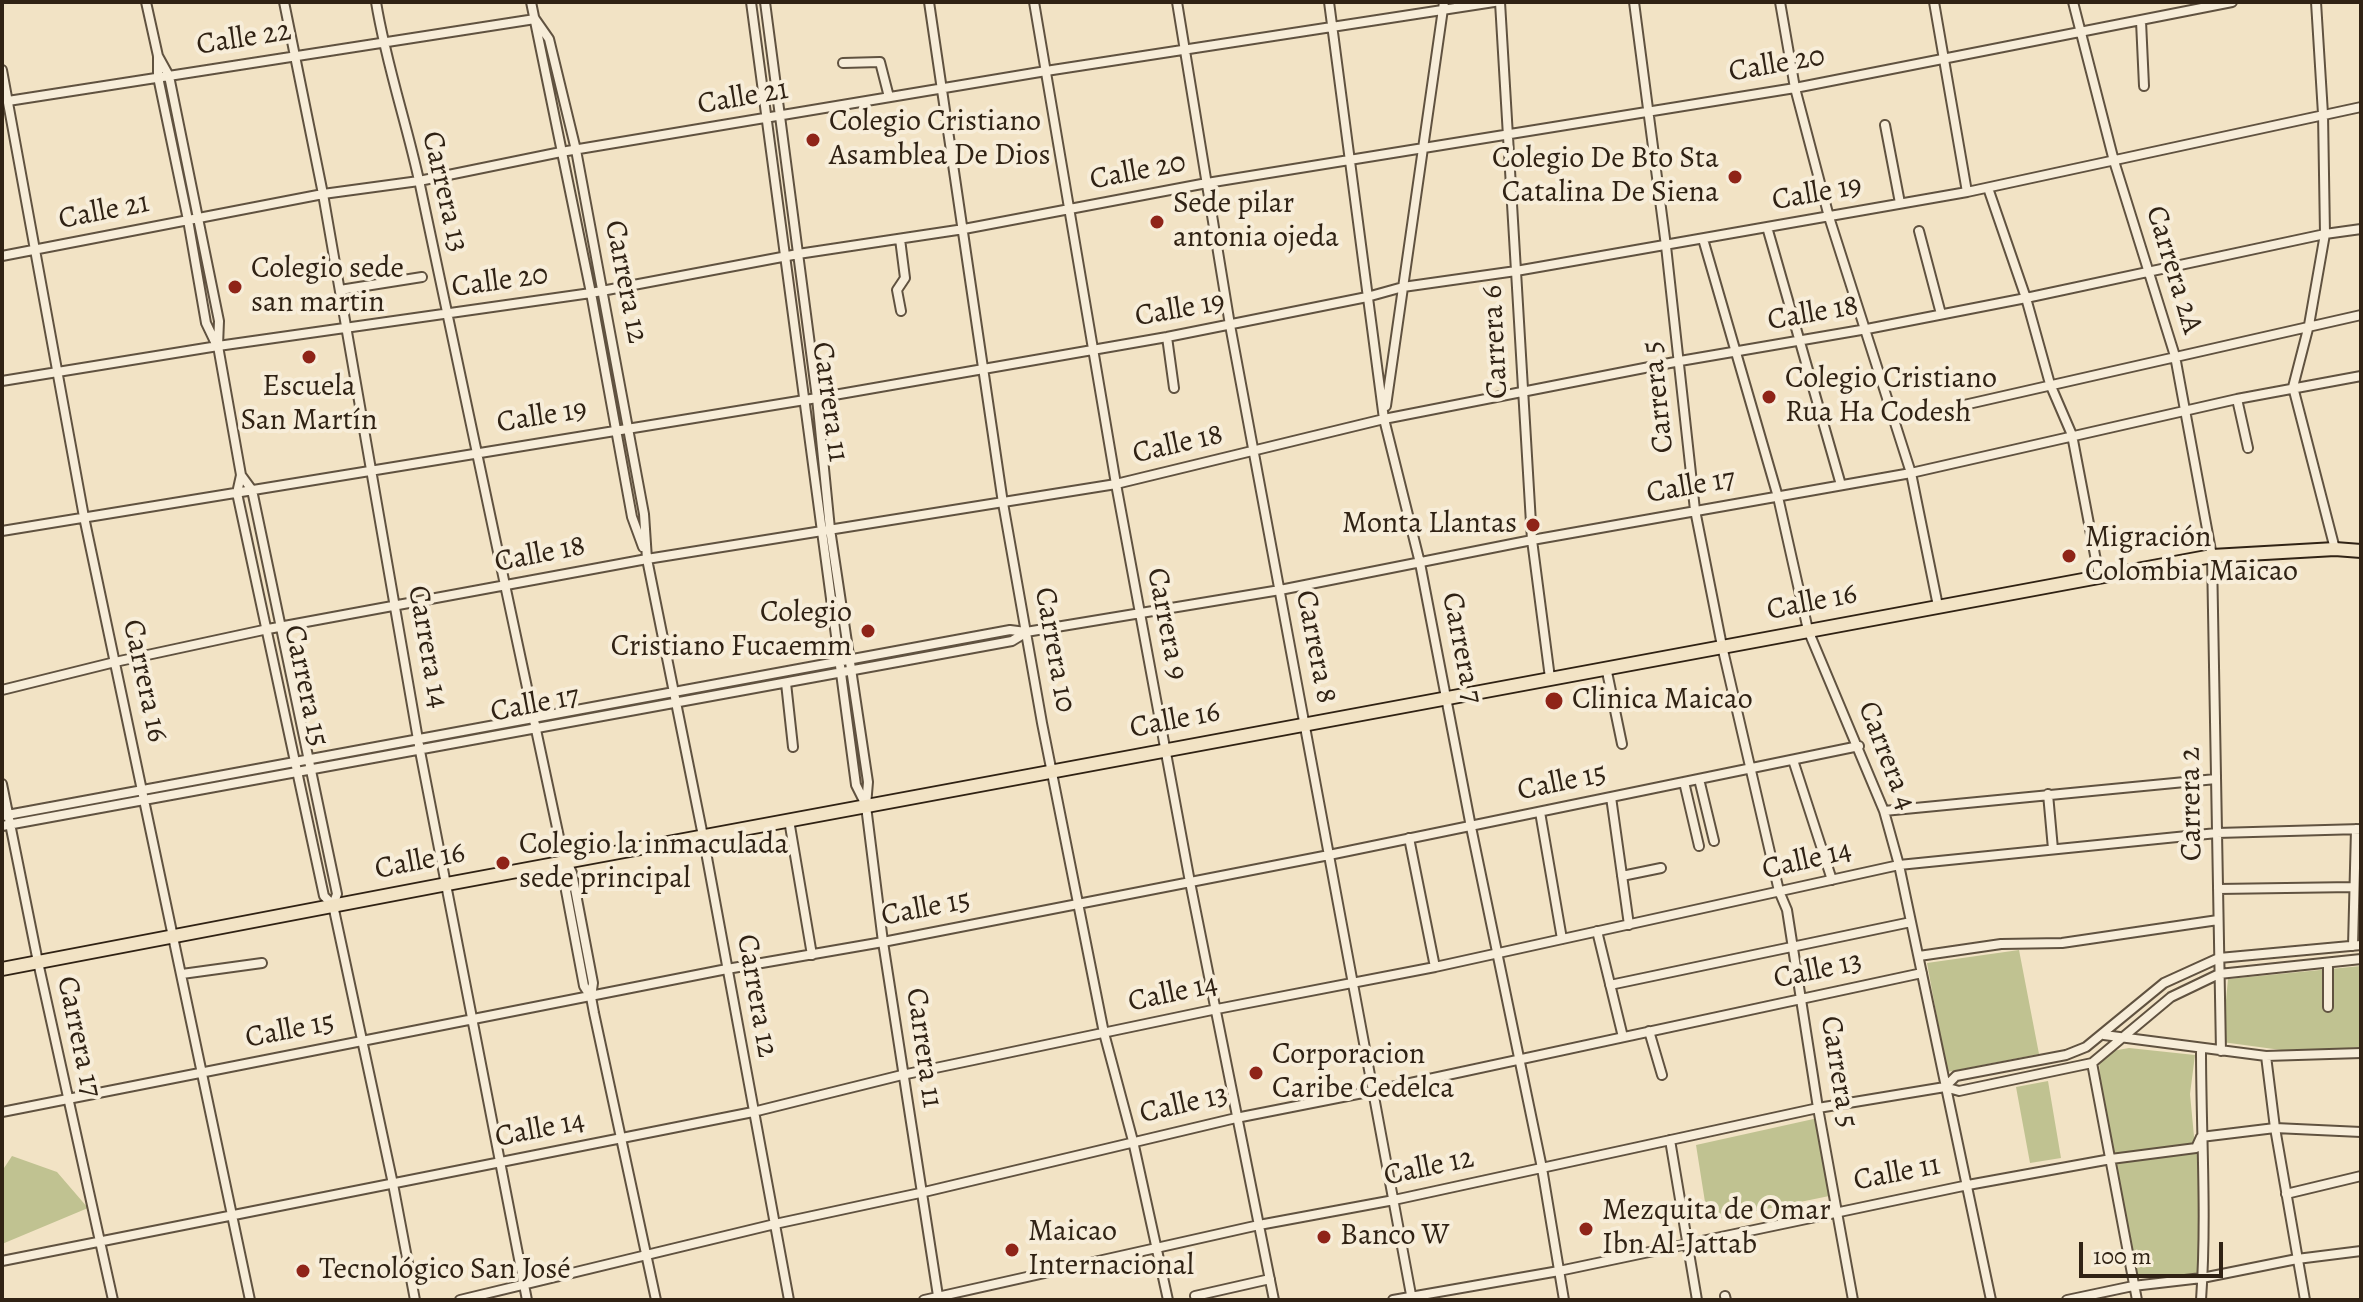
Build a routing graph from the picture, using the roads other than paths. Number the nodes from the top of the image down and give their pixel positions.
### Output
1 (146, 2) edge
2 (284, 2) edge
3 (376, 2) edge
4 (531, 2) edge
5 (751, 2) edge
6 (765, 2) edge
7 (929, 2) edge
8 (1034, 2) edge
9 (1177, 2) edge
10 (1329, 2) edge
11 (1497, 2) edge
12 (1634, 2) edge
13 (1780, 2) edge
14 (1934, 2) edge
15 (2073, 2) edge
16 (2232, 2) edge
17 (2316, 2) edge
18 (1444, 6) edge
19 (2188, 7) edge
20 (535, 19) junction
21 (2141, 21) junction
22 (1333, 28) junction
23 (2079, 33) junction
24 (382, 41) junction
25 (1187, 49) junction
26 (294, 55) junction
27 (158, 56) junction
28 (1943, 58) junction
29 (843, 63) dead end
30 (2, 70) edge
31 (1046, 71) junction
32 (169, 76) junction
33 (158, 77) junction
34 (2144, 86) dead end
35 (942, 88) junction
36 (1795, 88) junction
37 (889, 97) junction
38 (8, 101) junction
39 (2361, 107) edge
40 (1648, 112) junction
41 (2323, 114) junction
42 (780, 115) junction
43 (767, 118) junction
44 (1885, 125) dead end
45 (1509, 133) junction
46 (1423, 147) junction
47 (576, 150) junction
48 (561, 152) junction
49 (1352, 161) junction
50 (2114, 161) junction
51 (419, 181) junction
52 (1207, 183) junction
53 (1988, 188) junction
54 (1967, 192) junction
55 (323, 194) junction
56 (1900, 203) junction
57 (1070, 210) junction
58 (1829, 217) junction
59 (192, 219) junction
60 (1767, 227) junction
61 (964, 229) junction
62 (2361, 229) edge
63 (1919, 231) dead end
64 (2325, 234) junction
65 (900, 239) junction
66 (1703, 239) junction
67 (1666, 246) junction
68 (35, 250) junction
69 (798, 254) junction
70 (2, 256) edge
71 (785, 256) junction
72 (1516, 271) junction
73 (2149, 272) junction
74 (422, 277) dead end
75 (1403, 287) junction
76 (340, 290) junction
77 (602, 291) junction
78 (591, 293) junction
79 (1367, 297) junction
80 (2026, 298) junction
81 (901, 311) dead end
82 (445, 314) junction
83 (1941, 314) junction
84 (2361, 315) edge
85 (1230, 325) junction
86 (2309, 325) junction
87 (346, 329) junction
88 (1867, 329) junction
89 (1167, 337) junction
90 (1799, 340) junction
91 (218, 346) junction
92 (1092, 350) junction
93 (1734, 352) junction
94 (2175, 356) junction
95 (1680, 361) junction
96 (983, 370) junction
97 (58, 372) junction
98 (2361, 376) edge
99 (2, 381) edge
100 (2050, 384) junction
101 (2293, 387) junction
102 (1174, 388) dead end
103 (1521, 391) junction
104 (817, 398) junction
105 (2237, 399) junction
106 (804, 400) junction
107 (1964, 405) dead end
108 (2186, 410) junction
109 (1384, 419) junction
110 (628, 427) junction
111 (615, 430) junction
112 (2072, 435) junction
113 (2248, 448) dead end
114 (1254, 451) junction
115 (476, 452) junction
116 (372, 471) junction
117 (1911, 473) junction
118 (241, 475) junction
119 (1116, 484) junction
120 (1841, 485) junction
121 (252, 490) junction
122 (237, 493) junction
123 (1778, 497) junction
124 (1003, 503) junction
125 (1695, 510) junction
126 (84, 517) junction
127 (826, 529) junction
128 (2, 531) edge
129 (1532, 540) junction
130 (2335, 549) junction
131 (2361, 551) edge
132 (2212, 556) junction
133 (647, 559) junction
134 (1420, 563) junction
135 (2099, 576) junction
136 (505, 586) junction
137 (1280, 590) junction
138 (396, 606) junction
139 (1938, 606) junction
140 (1140, 612) junction
141 (281, 626) junction
142 (268, 629) junction
143 (1808, 630) junction
144 (1026, 632) junction
145 (1722, 646) junction
146 (844, 660) junction
147 (115, 662) junction
148 (1606, 667) junction
149 (846, 672) junction
150 (1550, 678) junction
151 (786, 683) junction
152 (2, 690) edge
153 (673, 692) junction
154 (1446, 697) junction
155 (675, 703) junction
156 (535, 718) junction
157 (1305, 724) junction
158 (536, 729) junction
159 (418, 740) junction
160 (1622, 744) dead end
161 (1859, 746) junction
162 (793, 747) dead end
163 (1166, 750) junction
164 (420, 751) junction
165 (309, 758) junction
166 (1793, 760) junction
167 (296, 761) junction
168 (312, 769) junction
169 (1749, 769) junction
170 (299, 771) junction
171 (1053, 771) junction
172 (1699, 779) junction
173 (2216, 779) junction
174 (1684, 782) junction
175 (2, 784) edge
176 (143, 789) junction
177 (2048, 794) junction
178 (1611, 797) junction
179 (144, 800) junction
180 (866, 806) junction
181 (1884, 811) junction
182 (1540, 812) junction
183 (5, 815) edge
184 (789, 820) junction
185 (6, 826) edge
186 (1471, 827) junction
187 (2358, 829) edge
188 (2217, 833) junction
189 (703, 836) junction
190 (1409, 838) junction
191 (1714, 841) dead end
192 (1699, 846) dead end
193 (2053, 849) junction
194 (1329, 855) junction
195 (565, 862) junction
196 (1899, 865) junction
197 (1661, 868) dead end
198 (1622, 876) junction
199 (1832, 880) junction
200 (1190, 882) junction
201 (447, 884) junction
202 (2354, 887) junction
203 (2218, 889) junction
204 (1779, 891) junction
205 (1077, 903) junction
206 (333, 905) junction
207 (2218, 920) junction
208 (1911, 922) junction
209 (1629, 925) junction
210 (1597, 931) junction
211 (174, 936) junction
212 (1562, 939) junction
213 (883, 942) junction
214 (2357, 946) edge
215 (1794, 947) junction
216 (1497, 954) junction
217 (812, 955) junction
218 (1919, 956) junction
219 (2219, 958) junction
220 (2361, 959) edge
221 (38, 962) junction
222 (262, 963) dead end
223 (2328, 963) junction
224 (1435, 967) junction
225 (2, 969) edge
226 (727, 969) junction
227 (1922, 973) junction
228 (182, 974) junction
229 (2219, 974) junction
230 (1354, 984) junction
231 (1610, 985) junction
232 (591, 997) junction
233 (1802, 999) junction
234 (2328, 1007) dead end
235 (1217, 1009) junction
236 (474, 1019) junction
237 (1649, 1031) junction
238 (1104, 1033) junction
239 (2104, 1035) junction
240 (1623, 1037) junction
241 (2123, 1039) junction
242 (364, 1041) junction
243 (2201, 1049) junction
244 (2221, 1051) junction
245 (2361, 1053) edge
246 (2266, 1056) junction
247 (1519, 1059) junction
248 (2092, 1063) junction
249 (202, 1074) junction
250 (902, 1075) junction
251 (1662, 1075) dead end
252 (1945, 1087) junction
253 (1373, 1091) junction
254 (67, 1099) junction
255 (1818, 1108) junction
256 (2, 1112) edge
257 (753, 1112) junction
258 (1236, 1118) junction
259 (2275, 1128) junction
260 (2361, 1132) edge
261 (2201, 1137) junction
262 (622, 1138) junction
263 (1670, 1140) junction
264 (1133, 1141) junction
265 (2111, 1159) junction
266 (502, 1162) junction
267 (1542, 1168) junction
268 (2361, 1176) edge
269 (393, 1184) junction
270 (1968, 1185) junction
271 (920, 1193) junction
272 (2286, 1194) junction
273 (1394, 1200) junction
274 (1838, 1210) junction
275 (231, 1216) junction
276 (775, 1224) junction
277 (1259, 1225) junction
278 (101, 1242) junction
279 (1688, 1243) junction
280 (1158, 1249) junction
281 (2361, 1251) edge
282 (647, 1255) junction
283 (2297, 1259) junction
284 (2, 1261) edge
285 (1559, 1271) junction
286 (2202, 1278) junction
287 (1270, 1279) junction
288 (524, 1284) junction
289 (2133, 1286) junction
290 (938, 1296) junction
291 (1195, 1296) dead end
292 (1412, 1298) edge
293 (113, 1300) edge
294 (250, 1300) edge
295 (415, 1300) edge
296 (460, 1300) edge
297 (527, 1300) edge
298 (656, 1300) edge
299 (789, 1300) edge
300 (925, 1300) edge
301 (1168, 1300) edge
302 (1274, 1300) edge
303 (1393, 1300) edge
304 (1564, 1300) edge
305 (1697, 1300) edge
306 (1853, 1300) edge
307 (1991, 1300) edge
308 (2067, 1300) edge
309 (2137, 1300) edge
310 (2201, 1300) edge
311 (2305, 1300) edge

1 - 27 street, Carrera 15
2 - 26 street, Carrera 14
3 - 24 street, Carrera 13
4 - 20 street, Carrera 12
5 - 43 street, Carrera 11
6 - 42 street, Carrera 11
7 - 35 street, Carrera 10
8 - 31 street, Carrera 9
9 - 25 street, Carrera 8
10 - 22 street, Carrera 7
11 - 18 street, Calle 21
11 - 45 street, Carrera 6
12 - 40 street, Carrera 5
13 - 36 street
14 - 28 street
15 - 23 street, Carrera 2A
16 - 19 street, Calle 20
17 - 41 street
18 - 22 street, Calle 21
18 - 46 street
19 - 21 street, Calle 20
20 - 24 street, Calle 22
20 - 47 street, Carrera 12
20 - 48 street, Carrera 12
21 - 23 street, Calle 20
21 - 34 street
22 - 25 street, Calle 21
22 - 49 street, Carrera 7
23 - 28 street, Calle 20
23 - 50 street, Carrera 2A
24 - 26 street, Calle 22
24 - 51 street, Carrera 13
25 - 31 street, Calle 21
25 - 52 street, Carrera 8
26 - 32 street, Calle 22
26 - 55 street, Carrera 14
27 - 32 street, Carrera 15
27 - 33 street, Carrera 15
28 - 36 street, Calle 20
28 - 54 street
29 - 37 street
30 - 38 street, Carrera 16
31 - 35 street, Calle 21
31 - 57 street, Carrera 9
32 - 33 street, Calle 22
32 - 59 street, Carrera 15
33 - 38 street, Calle 22
33 - 59 street, Carrera 15
35 - 37 street, Calle 21
35 - 61 street, Carrera 10
36 - 40 street, Calle 20
36 - 58 street
37 - 42 street, Calle 21
38 - 68 street, Carrera 16
39 - 41 street, Calle 19
40 - 45 street, Calle 20
40 - 67 street, Carrera 5
41 - 50 street, Calle 19
41 - 64 street
42 - 43 street, Calle 21
42 - 69 street, Carrera 11
43 - 47 street, Calle 21
43 - 71 street, Carrera 11
44 - 56 street
45 - 46 street, Calle 20
45 - 72 street, Carrera 6
46 - 49 street, Calle 20
46 - 75 street
47 - 48 street, Calle 21
47 - 77 street, Carrera 12
48 - 51 street, Calle 21
48 - 78 street, Carrera 12
49 - 52 street, Calle 20
49 - 79 street, Carrera 7
50 - 53 street, Calle 19
50 - 73 street, Carrera 2A
51 - 55 street, Calle 21
51 - 82 street, Carrera 13
52 - 57 street, Calle 20
52 - 85 street, Carrera 8
53 - 54 street, Calle 19
53 - 80 street
54 - 56 street, Calle 19
55 - 59 street, Calle 21
55 - 76 street, Carrera 14
56 - 58 street, Calle 19
57 - 61 street, Calle 20
57 - 92 street, Carrera 9
58 - 60 street, Calle 19
58 - 88 street
59 - 68 street, Calle 21
59 - 91 street, Carrera 15
60 - 66 street, Calle 19
60 - 90 street
61 - 65 street, Calle 20
61 - 96 street, Carrera 10
62 - 64 street, Calle 18
63 - 83 street
64 - 73 street, Calle 18
64 - 86 street
65 - 69 street, Calle 20
65 - 81 street
66 - 67 street, Calle 19
66 - 93 street, Carrera 4
67 - 72 street, Calle 19
67 - 95 street, Carrera 5
68 - 70 street, Calle 21
68 - 97 street, Carrera 16
69 - 71 street, Calle 20
69 - 104 street, Carrera 11
71 - 77 street, Calle 20
71 - 106 street, Carrera 11
72 - 75 street, Calle 19
72 - 103 street, Carrera 6
73 - 80 street, Calle 18
73 - 94 street, Carrera 2A
74 - 76 street
75 - 79 street, Calle 19
75 - 109 street
76 - 87 street, Carrera 14
77 - 78 street, Calle 20
77 - 110 street, Carrera 12
78 - 82 street, Calle 20
78 - 111 street, Carrera 12
79 - 85 street, Calle 19
79 - 109 street, Carrera 7
80 - 83 street, Calle 18
80 - 100 street
82 - 87 street, Calle 20
82 - 115 street, Carrera 13
83 - 88 street, Calle 18
84 - 86 street
85 - 89 street, Calle 19
85 - 114 street, Carrera 8
86 - 94 street
86 - 101 street
87 - 91 street, Calle 20
87 - 116 street, Carrera 14
88 - 90 street, Calle 18
88 - 117 street
89 - 92 street, Calle 19
89 - 102 street
90 - 93 street, Calle 18
90 - 120 street
91 - 97 street, Calle 20
91 - 118 street, Carrera 15
92 - 96 street, Calle 19
92 - 119 street, Carrera 9
93 - 95 street, Calle 18
93 - 123 street, Carrera 4
94 - 100 street
94 - 108 street, Carrera 2A
95 - 103 street, Calle 18
95 - 125 street, Carrera 5
96 - 104 street, Calle 19
96 - 124 street, Carrera 10
97 - 99 street, Calle 20
97 - 126 street, Carrera 16
98 - 101 street, Calle 17
100 - 107 street
100 - 112 street
101 - 105 street, Calle 17
101 - 130 street
103 - 109 street, Calle 18
103 - 129 street, Carrera 6
104 - 106 street, Calle 19
104 - 127 street, Carrera 11
105 - 108 street, Calle 17
105 - 113 street
106 - 110 street, Calle 19
106 - 127 street, Carrera 11
108 - 112 street, Calle 17
108 - 132 street, Carrera 2A
109 - 114 street, Calle 18
109 - 134 street, Carrera 7
110 - 111 street, Calle 19
110 - 133 street, Carrera 12
111 - 115 street, Calle 19
111 - 133 street, Carrera 12
112 - 117 street, Calle 17
112 - 135 street
114 - 119 street, Calle 18
114 - 137 street, Carrera 8
115 - 116 street, Calle 19
115 - 136 street, Carrera 13
116 - 121 street, Calle 19
116 - 138 street, Carrera 14
117 - 120 street, Calle 17
117 - 139 street
118 - 121 street, Carrera 15
118 - 122 street, Carrera 15
119 - 124 street, Calle 18
119 - 140 street, Carrera 9
120 - 123 street, Calle 17
121 - 122 street, Calle 19
121 - 141 street, Carrera 15
122 - 126 street, Calle 19
122 - 142 street, Carrera 15
123 - 125 street, Calle 17
123 - 143 street, Carrera 4
124 - 127 street, Calle 18
124 - 144 street, Carrera 10
125 - 129 street, Calle 17
125 - 145 street, Carrera 5
126 - 128 street, Calle 19
126 - 147 street, Carrera 16
127 - 133 street, Calle 18
127 - 146 street, Carrera 11
129 - 134 street, Calle 17
129 - 150 street, Carrera 6
130 - 131 highway, Calle 16
130 - 132 highway, Calle 16
132 - 135 highway, Calle 16
132 - 173 street, Carrera 2
133 - 136 street, Calle 18
133 - 153 street, Carrera 12
134 - 137 street, Calle 17
134 - 154 street, Carrera 7
135 - 139 highway, Calle 16
136 - 138 street, Calle 18
136 - 156 street, Carrera 13
137 - 140 street, Calle 17
137 - 157 street, Carrera 8
138 - 141 street, Calle 18
138 - 159 street, Carrera 14
139 - 143 highway, Calle 16
140 - 144 street, Calle 17
140 - 163 street, Carrera 9
141 - 142 street, Calle 18
141 - 165 street, Carrera 15
142 - 147 street, Calle 18
142 - 167 street, Carrera 15
143 - 145 highway, Calle 16
143 - 161 street, Carrera 4
144 - 146 street, Calle 17
144 - 149 street, Calle 17
144 - 171 street, Carrera 10
145 - 148 highway, Calle 16
145 - 169 street, Carrera 5
146 - 149 street, Carrera 11
146 - 153 street, Calle 17
147 - 152 street, Calle 18
147 - 176 street, Carrera 16
148 - 150 highway, Calle 16
148 - 160 street
149 - 151 street, Calle 17
149 - 180 street, Carrera 11
150 - 154 highway, Calle 16
151 - 155 street, Calle 17
151 - 162 street
153 - 155 street, Carrera 12
153 - 156 street, Calle 17
154 - 157 highway, Calle 16
154 - 186 street, Carrera 7
155 - 158 street, Calle 17
155 - 189 street, Carrera 12
156 - 158 street, Carrera 13
156 - 159 street, Calle 17
157 - 163 highway, Calle 16
157 - 194 street, Carrera 8
158 - 164 street, Calle 17
158 - 195 street, Carrera 13
159 - 164 street, Carrera 14
159 - 165 street, Calle 17
161 - 166 street, Calle 15
161 - 181 street, Carrera 4
163 - 171 highway, Calle 16
163 - 200 street, Carrera 9
164 - 168 street, Calle 17
164 - 201 street, Carrera 14
165 - 167 street, Calle 17
165 - 168 street, Carrera 15
166 - 169 street, Calle 15
166 - 199 street
167 - 170 street, Carrera 15
167 - 176 street, Calle 17
168 - 170 street, Calle 17
168 - 206 street, Carrera 15
169 - 172 street, Calle 15
169 - 204 street, Carrera 5
170 - 179 street, Calle 17
170 - 206 street, Carrera 15
171 - 180 highway, Calle 16
171 - 205 street, Carrera 10
172 - 174 street, Calle 15
172 - 191 street
173 - 177 street
173 - 188 street, Carrera 2
174 - 178 street, Calle 15
174 - 192 street
175 - 183 street, Carrera 17
176 - 179 street, Carrera 16
176 - 183 street, Calle 17
177 - 181 street
177 - 193 street
178 - 182 street, Calle 15
178 - 198 street
179 - 185 street, Calle 17
179 - 211 street, Carrera 16
180 - 184 highway, Calle 16
180 - 213 street, Carrera 11
181 - 196 street, Carrera 4
182 - 186 street, Calle 15
182 - 212 street
183 - 185 street, Carrera 17
184 - 189 highway, Calle 16
184 - 217 street
185 - 221 street, Carrera 17
186 - 190 street, Calle 15
186 - 216 street, Carrera 7
187 - 188 street, Calle 14
187 - 202 street
188 - 193 street, Calle 14
188 - 203 street, Carrera 2
189 - 195 highway, Calle 16
189 - 226 street, Carrera 12
190 - 194 street, Calle 15
190 - 224 street
193 - 196 street, Calle 14
194 - 200 street, Calle 15
194 - 230 street, Carrera 8
195 - 201 highway, Calle 16
195 - 232 street, Carrera 13
196 - 199 street, Calle 14
196 - 208 street, Carrera 4
197 - 198 street
198 - 209 street
199 - 204 street, Calle 14
200 - 205 street, Calle 15
200 - 235 street, Carrera 9
201 - 206 highway, Calle 16
201 - 236 street, Carrera 14
202 - 203 street
202 - 214 street
203 - 207 street, Carrera 2
204 - 209 street, Calle 14
204 - 215 street, Carrera 5
205 - 213 street, Calle 15
205 - 238 street, Carrera 10
206 - 211 highway, Calle 16
206 - 242 street, Carrera 15
207 - 218 street
207 - 219 street, Carrera 2
208 - 215 street
208 - 218 street, Carrera 4
209 - 210 street, Calle 14
210 - 212 street, Calle 14
210 - 231 street
211 - 221 highway, Calle 16
211 - 228 street, Carrera 16
212 - 216 street, Calle 14
213 - 217 street, Calle 15
213 - 250 street, Carrera 11
214 - 219 street
215 - 231 street
215 - 233 street, Carrera 5
216 - 224 street, Calle 14
216 - 247 street, Carrera 7
217 - 226 street, Calle 15
218 - 227 street, Carrera 4
219 - 229 street, Carrera 2
219 - 239 street
220 - 223 street
221 - 225 highway, Calle 16
221 - 254 street, Carrera 17
222 - 228 street
223 - 229 street
223 - 234 street
224 - 230 street, Calle 14
226 - 232 street, Calle 15
226 - 257 street, Carrera 12
227 - 233 street, Calle 13
227 - 252 street, Carrera 4
228 - 249 street, Carrera 16
229 - 241 street
229 - 244 street, Carrera 2
230 - 235 street, Calle 14
230 - 253 street, Carrera 8
231 - 240 street
232 - 236 street, Calle 15
232 - 262 street, Carrera 13
233 - 237 street, Calle 13
233 - 255 street, Carrera 5
235 - 238 street, Calle 14
235 - 258 street, Carrera 9
236 - 242 street, Calle 15
236 - 266 street, Carrera 14
237 - 240 street, Calle 13
237 - 251 street
238 - 250 street, Calle 14
238 - 264 street, Carrera 10
239 - 241 street
239 - 252 street, Calle 12
240 - 247 street, Calle 13
241 - 243 street
241 - 248 street, Calle 12
242 - 249 street, Calle 15
242 - 269 street, Carrera 15
243 - 244 street
243 - 261 street
244 - 246 street
245 - 246 street
246 - 259 street
247 - 253 street, Calle 13
247 - 267 street, Carrera 7
248 - 252 street, Calle 12
248 - 265 street
249 - 254 street, Calle 15
249 - 275 street, Carrera 16
250 - 257 street, Calle 14
250 - 271 street, Carrera 11
252 - 255 street, Calle 12
252 - 270 street, Carrera 4
253 - 258 street, Calle 13
253 - 273 street, Carrera 8
254 - 256 street, Calle 15
254 - 278 street, Carrera 17
255 - 263 street, Calle 12
255 - 274 street, Carrera 5
257 - 262 street, Calle 14
257 - 276 street, Carrera 12
258 - 264 street, Calle 13
258 - 277 street, Carrera 9
259 - 260 street, Calle 11
259 - 261 street, Calle 11
259 - 272 street
261 - 265 street, Calle 11
261 - 286 street
262 - 266 street, Calle 14
262 - 282 street, Carrera 13
263 - 267 street, Calle 12
263 - 279 street
264 - 271 street, Calle 13
264 - 280 street, Carrera 10
265 - 270 street, Calle 11
265 - 289 street
266 - 269 street, Calle 14
266 - 288 street, Carrera 14
267 - 273 street, Calle 12
267 - 285 street, Carrera 7
268 - 272 street
269 - 275 street, Calle 14
269 - 295 street, Carrera 15
270 - 274 street, Calle 11
270 - 307 street, Carrera 4
271 - 276 street, Calle 13
271 - 290 street, Carrera 11
272 - 283 street
273 - 277 street, Calle 12
273 - 292 street, Carrera 8
274 - 279 street, Calle 11
274 - 306 street, Carrera 5
275 - 278 street, Calle 14
275 - 294 street, Carrera 16
276 - 282 street, Calle 13
276 - 299 street, Carrera 12
277 - 280 street, Calle 12
277 - 287 street, Carrera 9
278 - 284 street, Calle 14
278 - 293 street, Carrera 17
279 - 285 street, Calle 11
279 - 305 street
280 - 290 street, Calle 12
280 - 301 street, Carrera 10
281 - 283 street
282 - 288 street, Calle 13
282 - 298 street, Carrera 13
283 - 286 street
283 - 311 street
285 - 292 street, Calle 11
285 - 304 street, Carrera 7
286 - 289 street
286 - 310 street
287 - 291 street
287 - 302 street, Carrera 9
288 - 296 street, Calle 13
288 - 297 street, Carrera 14
289 - 308 street
289 - 309 street
290 - 300 street, Calle 12
292 - 303 street, Calle 11

